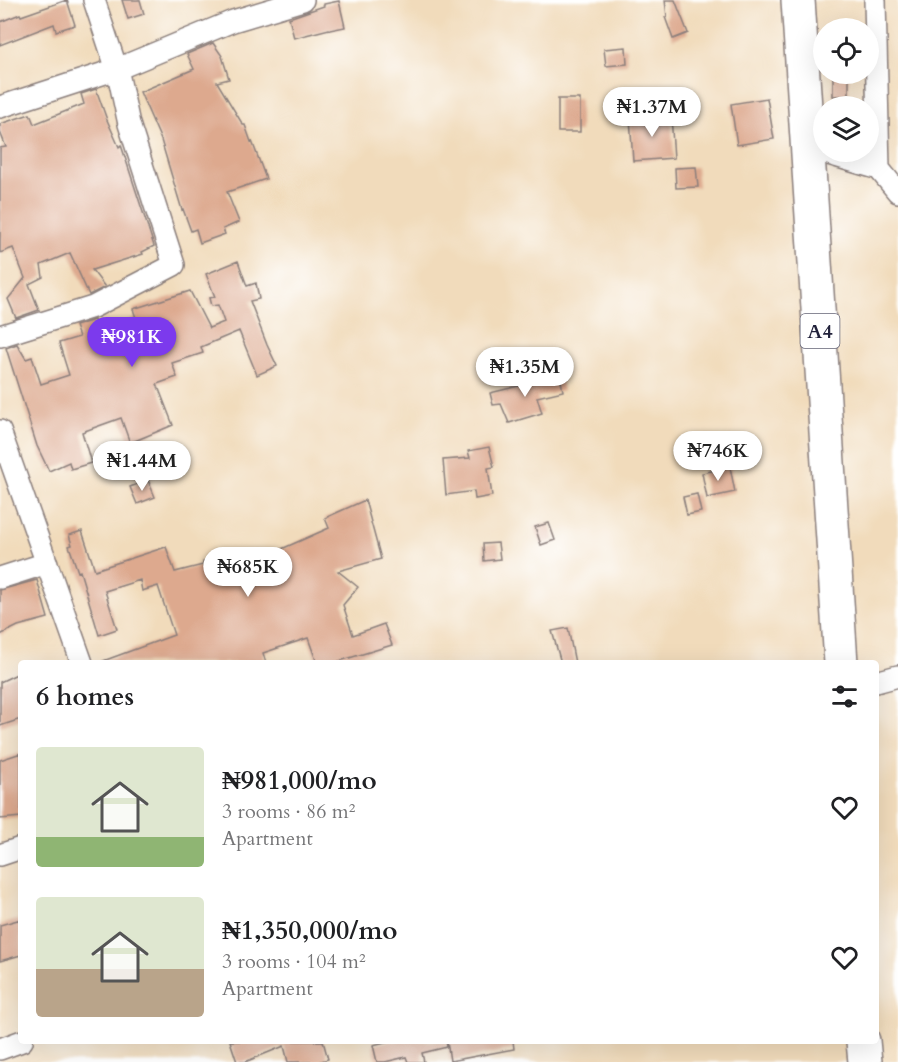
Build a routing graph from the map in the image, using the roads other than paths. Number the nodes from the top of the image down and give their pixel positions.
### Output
1 (94, 0) edge
2 (303, 0) edge
3 (798, 0) edge
4 (875, 0) edge
5 (117, 69) junction
6 (0, 107) edge
7 (808, 148) junction
8 (879, 169) junction
9 (898, 192) edge
10 (0, 336) edge
11 (0, 431) edge
12 (47, 563) junction
13 (0, 578) edge
14 (81, 660) edge
15 (842, 660) edge
16 (898, 676) edge
17 (879, 680) edge
18 (18, 849) edge
19 (0, 855) edge
20 (18, 1042) edge
21 (863, 1044) edge
22 (0, 1049) edge
23 (865, 1062) edge

1 - 5 street
2 - 5 street
3 - 7 highway, A4
4 - 8 street
5 - 6 street
5 - 10 street
7 - 8 street
7 - 15 highway, A4
8 - 9 street
11 - 12 street
12 - 13 street
12 - 14 street
16 - 17 street
18 - 19 street
20 - 22 street
21 - 23 highway

